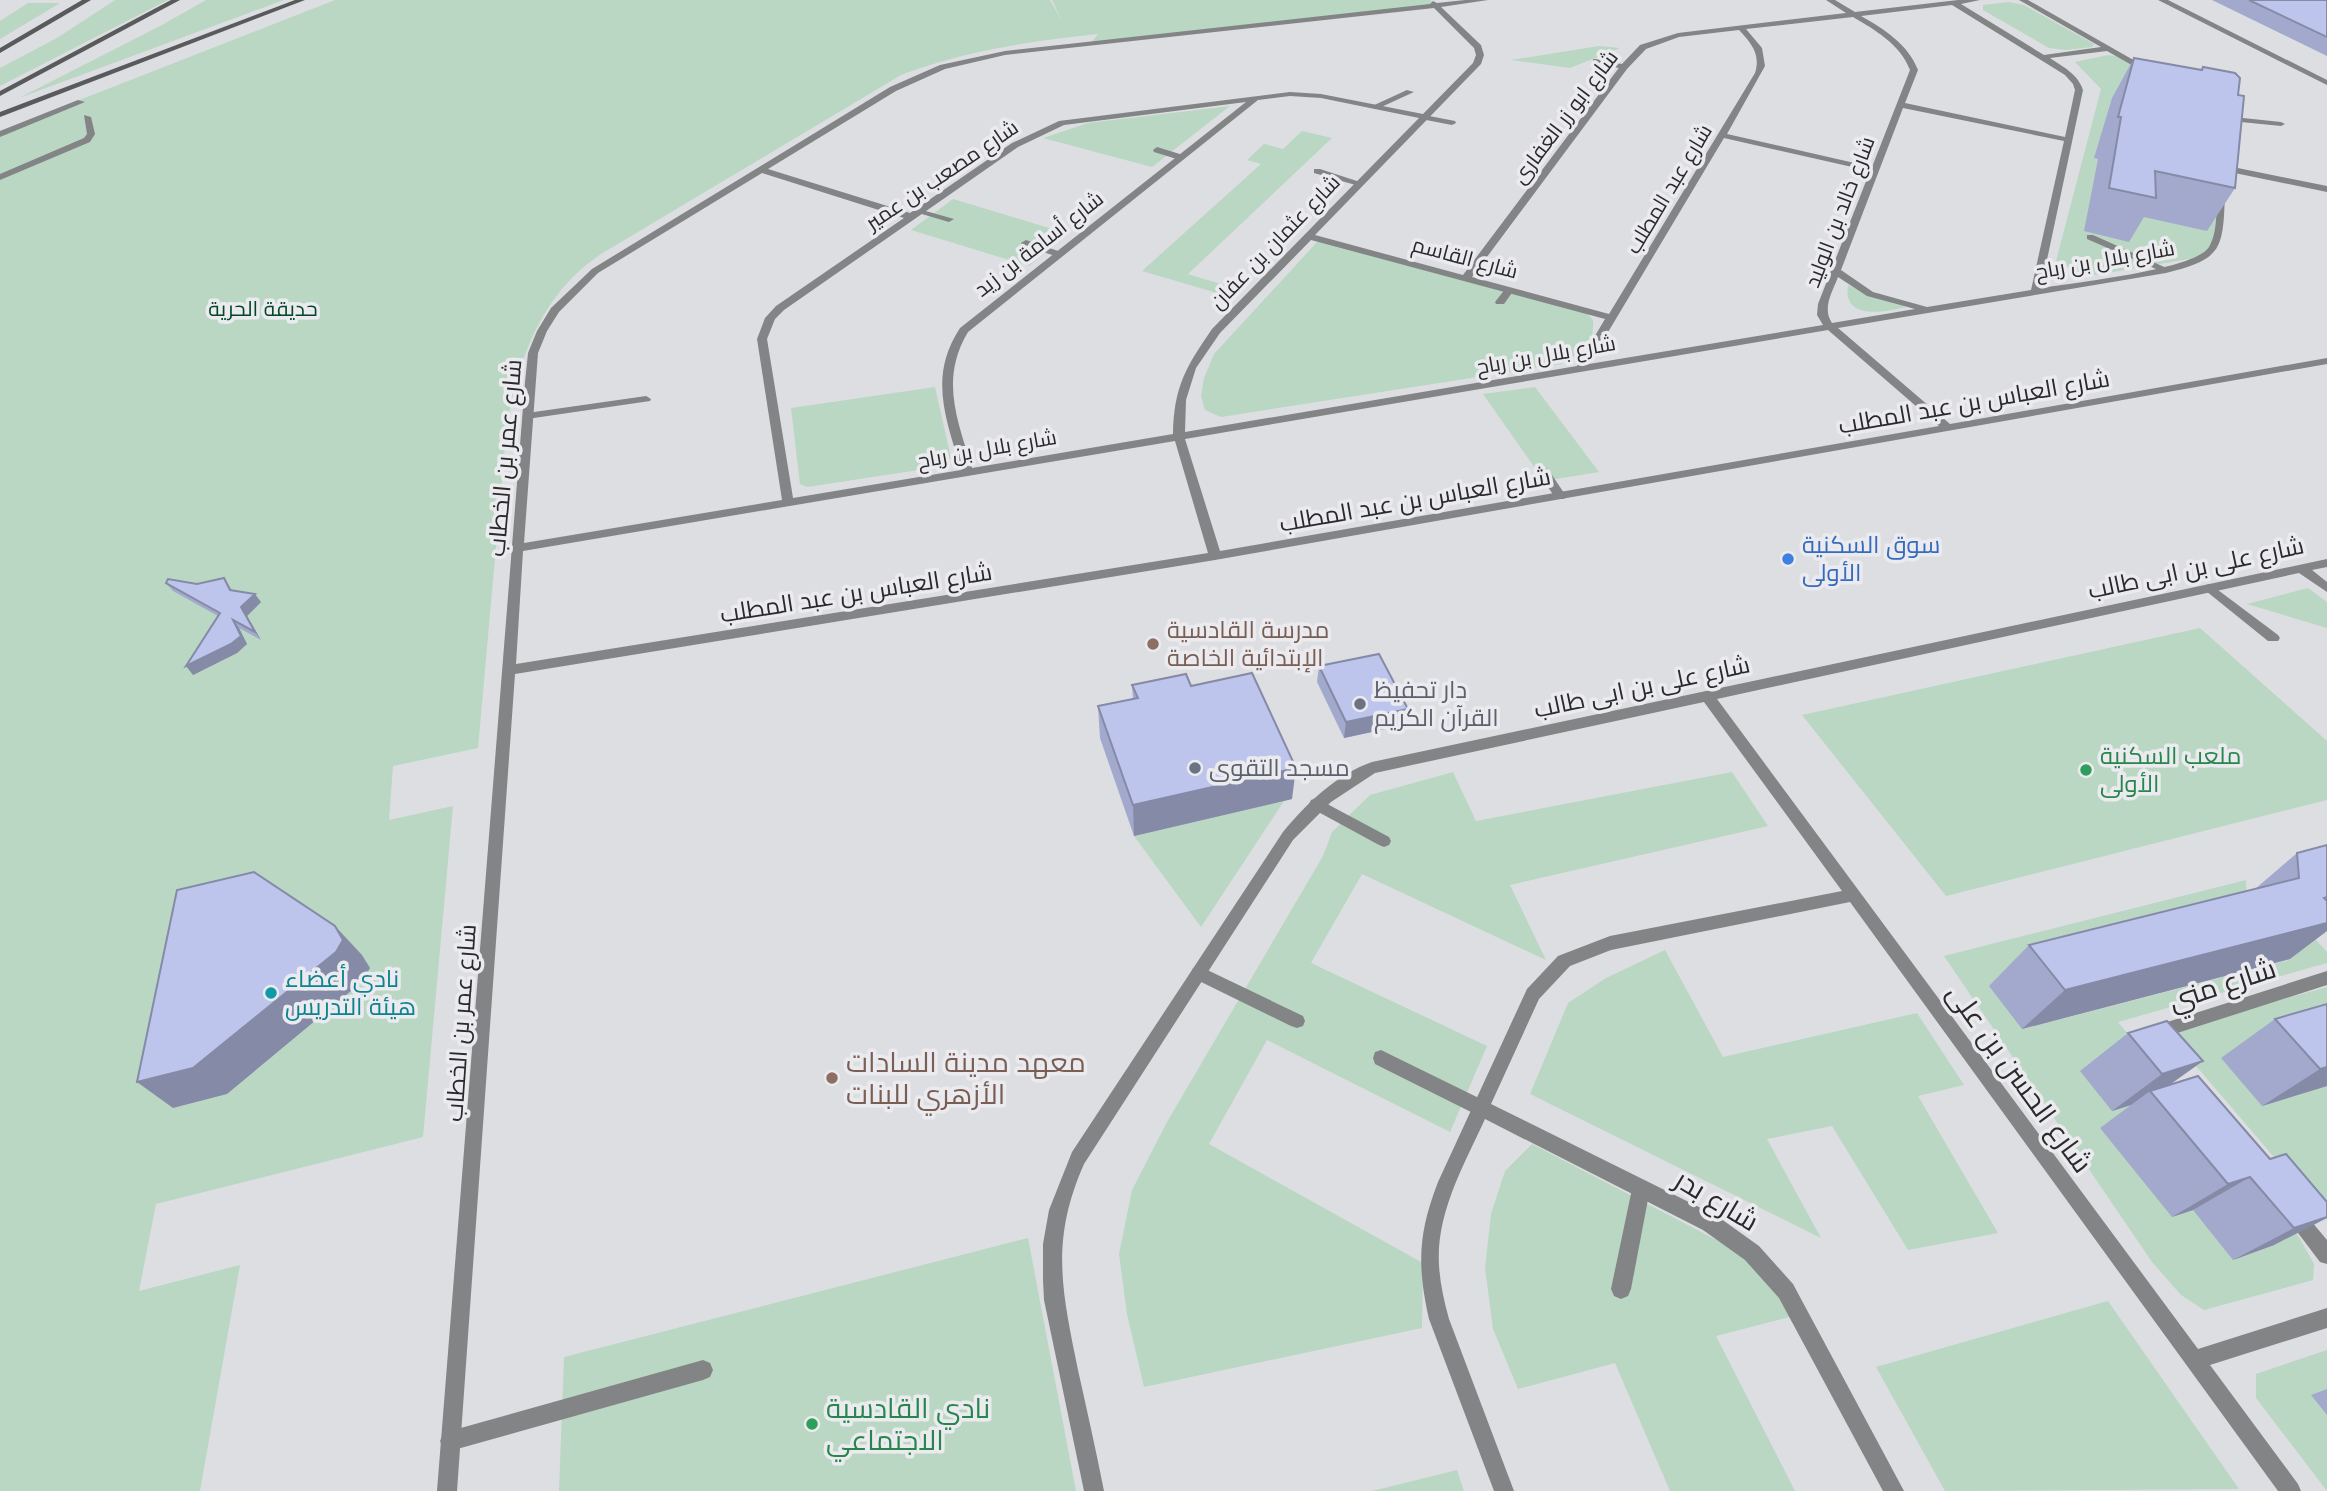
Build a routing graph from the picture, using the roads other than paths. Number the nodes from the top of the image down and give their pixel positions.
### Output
1 (87, 0) edge
2 (176, 0) edge
3 (301, 0) edge
4 (1484, 0) edge
5 (1830, 0) edge
6 (1976, 0) edge
7 (2023, 0) edge
8 (2162, 0) edge
9 (1433, 3) edge
10 (1954, 3) junction
11 (1852, 15) junction
12 (1741, 28) junction
13 (2109, 48) junction
14 (0, 51) edge
15 (2043, 57) junction
16 (1596, 61) dead end
17 (1624, 67) junction
18 (2160, 77) edge
19 (2327, 83) edge
20 (1410, 92) dead end
21 (0, 94) edge
22 (1257, 97) junction
23 (81, 102) dead end
24 (1901, 104) junction
25 (1374, 107) junction
26 (0, 115) edge
27 (87, 117) dead end
28 (1424, 117) junction
29 (2223, 120) edge
30 (1452, 123) dead end
31 (2281, 124) dead end
32 (0, 134) edge
33 (1722, 135) junction
34 (2069, 140) junction
35 (1157, 150) dead end
36 (1180, 157) junction
37 (760, 169) junction
38 (1875, 170) junction
39 (1317, 171) dead end
40 (0, 177) edge
41 (1359, 183) junction
42 (2327, 189) edge
43 (914, 213) junction
44 (949, 219) dead end
45 (1308, 236) junction
46 (2090, 237) dead end
47 (1026, 243) dead end
48 (1058, 254) junction
49 (2166, 270) junction
50 (1836, 271) junction
51 (1466, 278) junction
52 (1509, 290) junction
53 (2035, 292) junction
54 (1500, 302) dead end
55 (1934, 309) junction
56 (1612, 318) junction
57 (1830, 327) junction
58 (2327, 361) edge
59 (1581, 368) junction
60 (646, 399) dead end
61 (527, 416) junction
62 (1948, 428) junction
63 (1179, 436) junction
64 (967, 472) junction
65 (1544, 472) dead end
66 (1560, 496) junction
67 (788, 502) junction
68 (518, 548) junction
69 (1215, 556) junction
70 (2327, 564) edge
71 (2302, 569) junction
72 (2210, 588) junction
73 (2327, 588) edge
74 (2273, 638) dead end
75 (509, 670) junction
76 (1708, 696) junction
77 (1316, 804) junction
78 (1384, 841) dead end
79 (1853, 895) junction
80 (1199, 973) junction
81 (2327, 978) edge
82 (1297, 1021) dead end
83 (1381, 1058) dead end
84 (2166, 1059) edge
85 (1481, 1108) junction
86 (1641, 1189) junction
87 (2283, 1201) edge
88 (2327, 1255) edge
89 (1621, 1289) dead end
90 (2327, 1318) edge
91 (2194, 1360) junction
92 (703, 1370) dead end
93 (450, 1441) junction
94 (447, 1491) edge
95 (1094, 1491) edge
96 (1504, 1491) edge
97 (1895, 1491) edge
98 (2291, 1491) edge

1 - 14 main road
2 - 21 main road
3 - 26 main road
4 - 9 street, شارع عمر بن الخطاب
5 - 11 street, شارع خالد بن الوليد
6 - 10 street, شارع ابو زر الغفارى
7 - 13 street
8 - 19 street
9 - 28 street, شارع عثمان بن عفان
9 - 37 street, شارع عمر بن الخطاب
10 - 11 street, شارع ابو زر الغفارى
10 - 15 street
11 - 12 street, شارع ابو زر الغفارى
11 - 24 street, شارع خالد بن الوليد
12 - 17 street, شارع ابو زر الغفارى
12 - 33 street, شارع عبد المطلب
13 - 15 street
13 - 18 street
15 - 34 street
16 - 17 street
17 - 51 street, شارع ابو زر الغفارى
20 - 25 street
22 - 25 street, شارع مصعب بن عمير
22 - 36 street, شارع أسامة بن زيد
22 - 43 street, شارع مصعب بن عمير
23 - 32 street
24 - 34 street
24 - 38 street, شارع خالد بن الوليد
25 - 28 street, شارع مصعب بن عمير
27 - 40 street
28 - 30 street, شارع مصعب بن عمير
28 - 41 street, شارع عثمان بن عفان
29 - 31 street
33 - 38 street
33 - 56 street, شارع عبد المطلب
34 - 53 street
35 - 36 street
36 - 48 street, شارع أسامة بن زيد
37 - 43 street
37 - 61 street, شارع عمر بن الخطاب
38 - 50 street, شارع خالد بن الوليد
39 - 41 street
41 - 45 street, شارع عثمان بن عفان
42 - 49 street, شارع بلال بن رباح
43 - 44 street
43 - 67 street, شارع مصعب بن عمير
45 - 51 street, شارع القاسم
45 - 63 street, شارع عثمان بن عفان
46 - 49 street
47 - 48 street
48 - 64 street, شارع أسامة بن زيد
49 - 53 street, شارع بلال بن رباح
50 - 55 street
50 - 57 street, شارع خالد بن الوليد
51 - 52 street, شارع القاسم
52 - 54 street
52 - 56 street, شارع القاسم
53 - 55 street, شارع بلال بن رباح
55 - 57 street, شارع بلال بن رباح
56 - 59 street, شارع عبد المطلب
57 - 59 street, شارع بلال بن رباح
57 - 62 street, شارع خالد بن الوليد
58 - 62 street, شارع العباس بن عبد المطلب
59 - 63 street, شارع بلال بن رباح
60 - 61 street
61 - 68 street, شارع عمر بن الخطاب
62 - 66 street, شارع العباس بن عبد المطلب
63 - 64 street, شارع بلال بن رباح
63 - 69 street, شارع عثمان بن عفان
64 - 67 street, شارع بلال بن رباح
65 - 66 street
66 - 69 street, شارع العباس بن عبد المطلب
67 - 68 street, شارع بلال بن رباح
68 - 75 street, شارع عمر بن الخطاب
69 - 75 street, شارع العباس بن عبد المطلب
70 - 71 street, شارع على بن ابى طالب
71 - 72 street, شارع على بن ابى طالب
71 - 73 street
72 - 74 street
72 - 76 street, شارع على بن ابى طالب
75 - 93 street, شارع عمر بن الخطاب
76 - 77 street, شارع على بن ابى طالب
76 - 79 street, شارع الحسن بن على
77 - 78 street
77 - 80 street, شارع على بن ابى طالب
79 - 85 street
79 - 91 street, شارع الحسن بن على
80 - 82 street
80 - 95 street, شارع على بن ابى طالب
81 - 84 street, شارع مني
83 - 85 street, شارع بدر
85 - 86 street, شارع بدر
85 - 96 street
86 - 89 street
86 - 97 street, شارع بدر
87 - 88 street
90 - 91 street
91 - 98 street, شارع الحسن بن على
92 - 93 street
93 - 94 street, شارع عمر بن الخطاب

